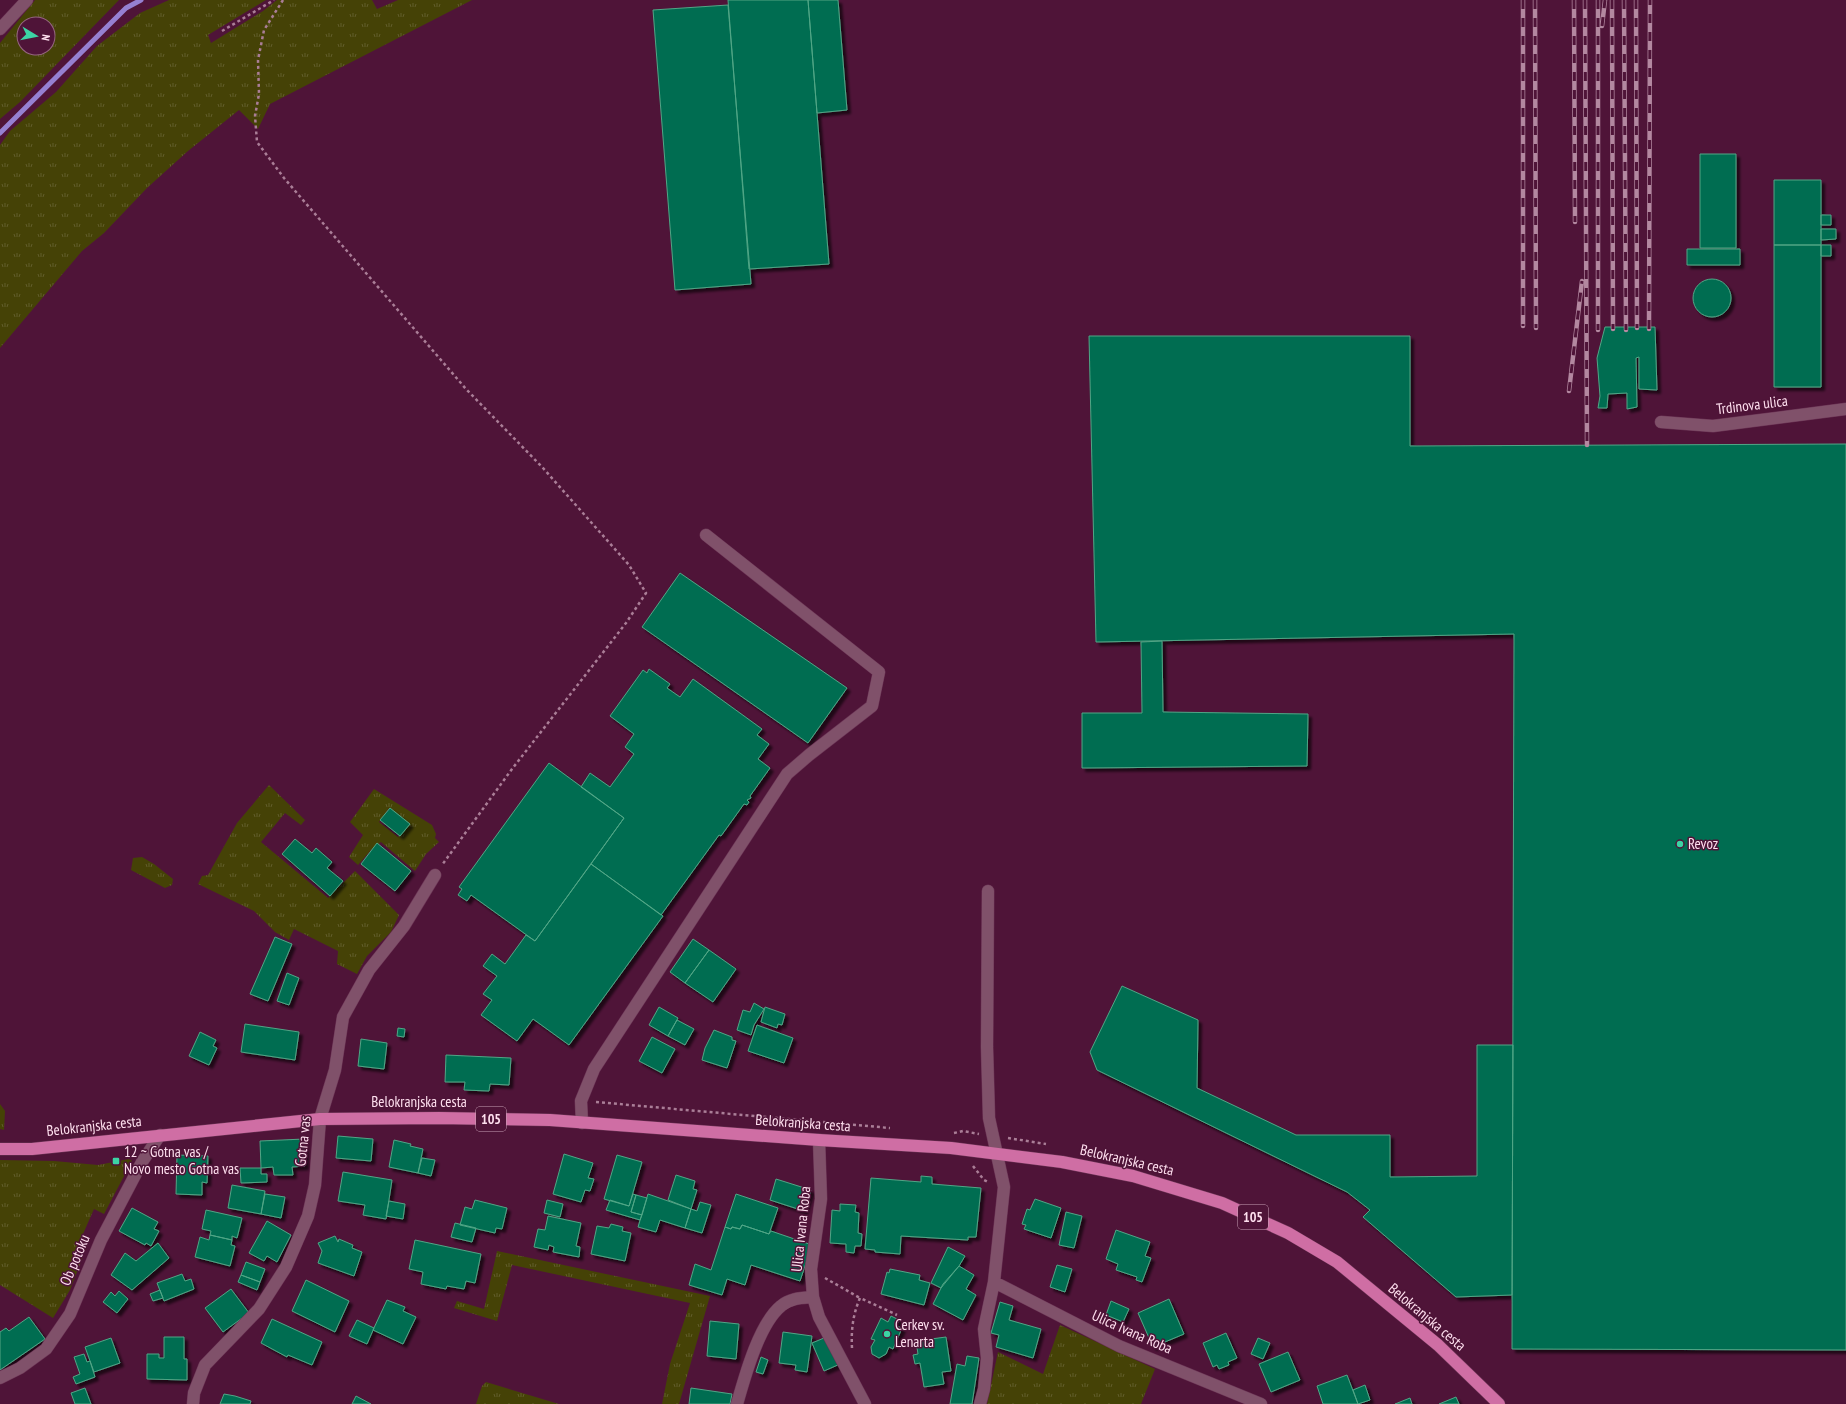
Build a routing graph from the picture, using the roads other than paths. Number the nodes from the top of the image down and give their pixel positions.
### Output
1 (27, 0) edge
2 (0, 29) edge
3 (1846, 409) edge
4 (1661, 422) dead end
5 (706, 535) dead end
6 (435, 875) road end
7 (988, 890) dead end
8 (320, 1119) junction
9 (582, 1122) junction
10 (160, 1136) junction
11 (819, 1140) junction
12 (0, 1149) edge
13 (996, 1153) junction
14 (994, 1282) junction
15 (813, 1297) junction
16 (0, 1378) edge
17 (192, 1404) edge
18 (737, 1404) edge
19 (865, 1404) edge
20 (980, 1404) edge
21 (1261, 1404) edge
22 (1499, 1404) edge

1 - 2 street
3 - 4 street, Trdinova ulica
5 - 9 street
6 - 8 street, Gotna vas
7 - 13 street
8 - 9 main road, Belokranjska cesta / 105
8 - 10 main road, Belokranjska cesta / 105
8 - 17 street, Gotna vas
9 - 11 main road, Belokranjska cesta / 105
10 - 12 main road, Belokranjska cesta / 105
10 - 16 street, Ob potoku
11 - 13 main road, Belokranjska cesta / 105
11 - 15 street, Ulica Ivana Roba
13 - 14 street
13 - 22 main road, Belokranjska cesta / 105
14 - 20 street
14 - 21 street, Ulica Ivana Roba
15 - 18 street
15 - 19 street, Ulica Ivana Roba

